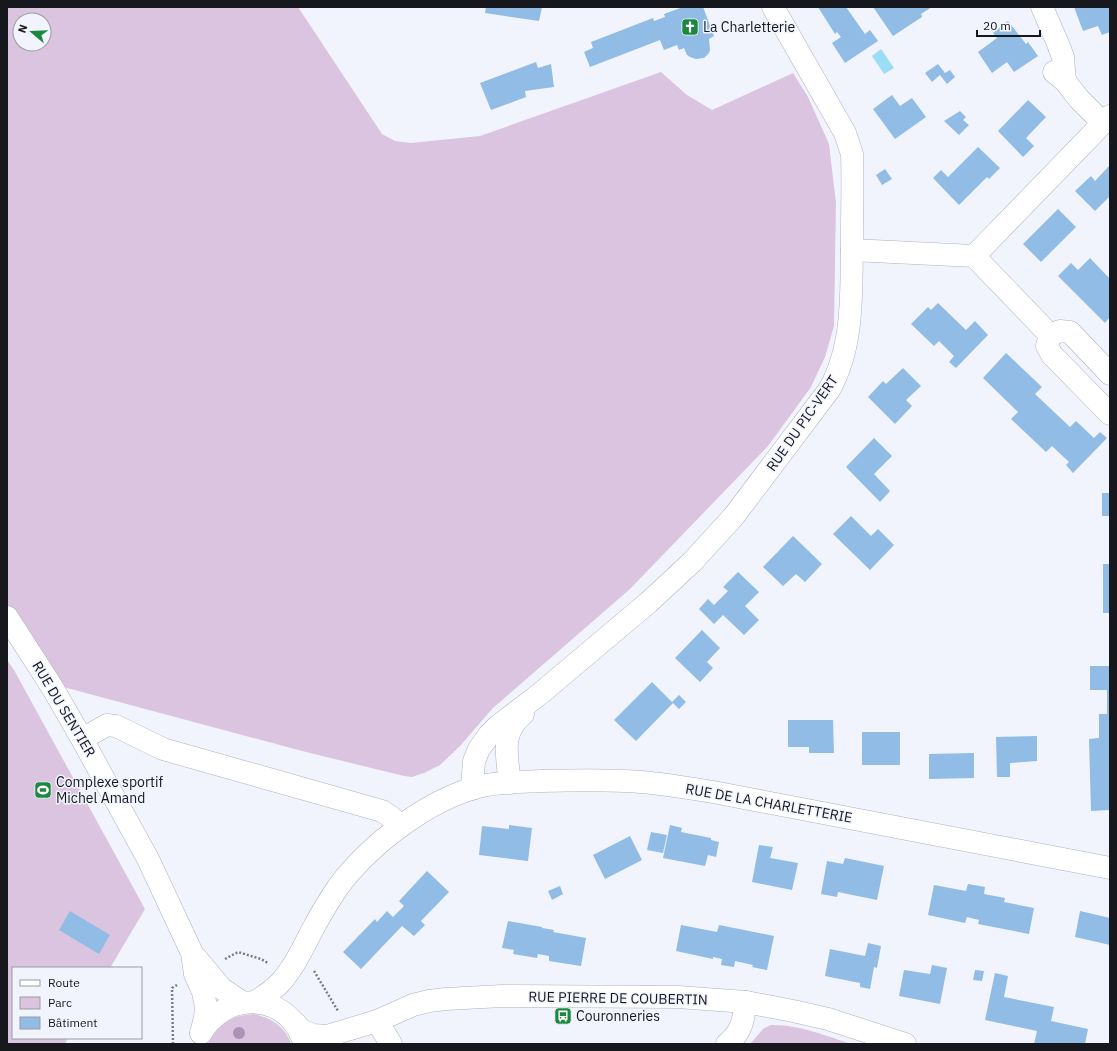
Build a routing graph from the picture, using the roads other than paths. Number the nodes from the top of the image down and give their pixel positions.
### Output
1 (773, 7) edge
2 (1042, 7) edge
3 (1106, 119) edge
4 (852, 250) junction
5 (974, 256) junction
6 (1050, 335) junction
7 (1110, 374) edge
8 (1110, 414) edge
9 (7, 617) edge
10 (541, 693) junction
11 (82, 739) junction
12 (510, 783) junction
13 (472, 789) junction
14 (401, 826) junction
15 (1110, 868) edge
16 (192, 953) junction
17 (306, 963) junction
18 (746, 1002) junction
19 (249, 1003) junction
20 (377, 1021) junction
21 (294, 1022) junction
22 (200, 1038) edge
23 (305, 1044) edge
24 (347, 1044) edge
25 (391, 1044) edge
26 (727, 1044) edge
27 (905, 1044) edge

1 - 4 street, RUE DU PIC-VERT
2 - 3 street
3 - 5 street
4 - 5 street
4 - 10 street, RUE DU PIC-VERT
5 - 6 street
6 - 7 street
6 - 8 street
9 - 11 street, RUE DU SENTIER
10 - 12 street, RUE DU PIC-VERT
10 - 13 street, RUE DU PIC-VERT
11 - 14 street
11 - 16 street, RUE DU SENTIER
12 - 13 street, RUE DE LA CHARLETTERIE
12 - 15 street, RUE DE LA CHARLETTERIE
13 - 14 street, RUE DE LA CHARLETTERIE
14 - 17 street, RUE DE LA CHARLETTERIE
16 - 19 street, RUE DU SENTIER
16 - 22 street, RUE DU SENTIER
17 - 19 street
17 - 21 street
18 - 20 street, RUE PIERRE DE COUBERTIN
18 - 26 street
18 - 27 street, RUE PIERRE DE COUBERTIN
19 - 21 street, RUE DU SENTIER
19 - 22 street
20 - 21 street, RUE PIERRE DE COUBERTIN
20 - 24 street, RUE PIERRE DE COUBERTIN
20 - 25 street
21 - 23 street

